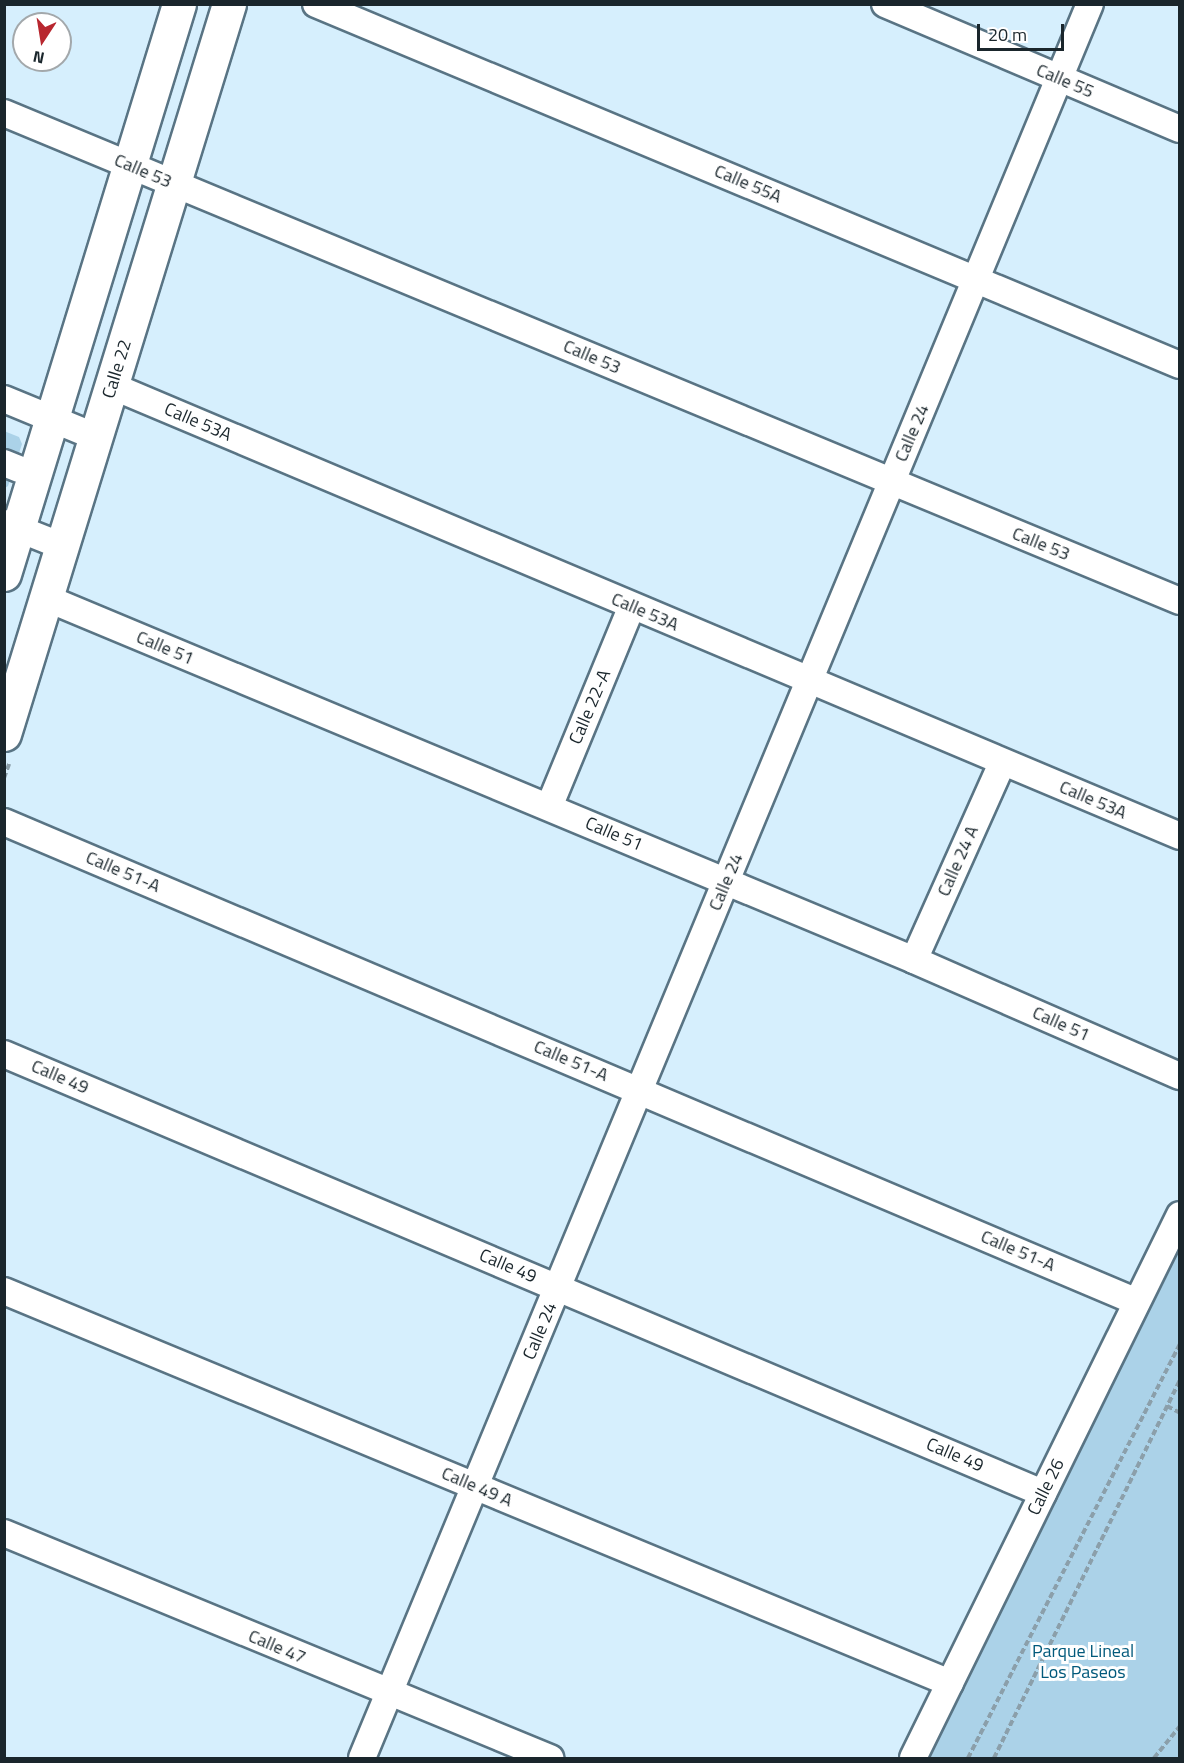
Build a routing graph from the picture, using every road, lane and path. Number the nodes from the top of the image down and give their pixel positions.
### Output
1 (179, 4) edge
2 (229, 4) edge
3 (316, 4) edge
4 (885, 4) edge
5 (1090, 4) edge
6 (1059, 79) junction
7 (4, 112) edge
8 (1179, 129) edge
9 (130, 165) junction
10 (174, 183) junction
11 (976, 279) junction
12 (1179, 365) edge
13 (112, 386) junction
14 (4, 399) edge
15 (52, 418) junction
16 (96, 436) junction
17 (891, 482) junction
18 (12, 526) edge
19 (62, 546) junction
20 (4, 574) edge
21 (46, 598) junction
22 (1179, 601) edge
23 (632, 606) junction
24 (809, 682) junction
25 (4, 734) edge
26 (1002, 763) junction
27 (549, 807) junction
28 (4, 822) edge
29 (1179, 836) edge
30 (726, 881) junction
31 (914, 960) junction
32 (4, 1054) edge
33 (1179, 1076) edge
34 (640, 1090) junction
35 (1179, 1215) edge
36 (558, 1287) junction
37 (4, 1291) edge
38 (1137, 1302) junction
39 (1179, 1344) edge
40 (1179, 1380) edge
41 (1166, 1406) junction
42 (1179, 1413) edge
43 (475, 1486) junction
44 (1044, 1492) junction
45 (4, 1533) edge
46 (950, 1683) junction
47 (389, 1694) junction
48 (1179, 1726) edge
49 (363, 1758) edge
50 (550, 1758) edge
51 (913, 1758) edge
52 (968, 1758) edge
53 (994, 1758) edge
54 (1154, 1758) edge

1 - 9 street
2 - 10 street, Calle 22
3 - 11 street, Calle 55A
4 - 6 street, Calle 55
5 - 6 street, Calle 24
6 - 8 street, Calle 55
6 - 11 street, Calle 24
7 - 9 street, Calle 53
9 - 10 street, Calle 53
9 - 15 street
10 - 13 street, Calle 22
10 - 17 street, Calle 53
11 - 12 street, Calle 55A
11 - 17 street, Calle 24
13 - 16 street, Calle 22
13 - 23 street, Calle 53A
14 - 15 street
15 - 16 street
15 - 18 street
16 - 19 street, Calle 22
17 - 22 street, Calle 53
17 - 24 street, Calle 24
18 - 19 street
18 - 20 street
19 - 21 street, Calle 22
21 - 25 street, Calle 22
21 - 27 street, Calle 51
23 - 24 street, Calle 53A
23 - 27 street, Calle 22-A
24 - 26 street, Calle 53A
24 - 30 street, Calle 24
26 - 29 street, Calle 53A
26 - 31 street, Calle 24 A
27 - 30 street, Calle 51
28 - 34 street, Calle 51-A
30 - 31 street, Calle 51
30 - 34 street, Calle 24
31 - 33 street, Calle 51
32 - 36 street, Calle 49
34 - 36 street, Calle 24
34 - 38 street, Calle 51-A
35 - 38 street, Calle 26
36 - 43 street, Calle 24
36 - 44 street, Calle 49
37 - 43 street, Calle 49 A
38 - 44 street, Calle 26
39 - 52 path
40 - 41 path
41 - 42 path
41 - 53 path
43 - 46 street, Calle 49 A
43 - 47 street, Calle 24
44 - 46 street, Calle 26
45 - 47 street, Calle 47
46 - 51 street, Calle 26
47 - 49 street, Calle 24
47 - 50 street, Calle 47
48 - 54 path

